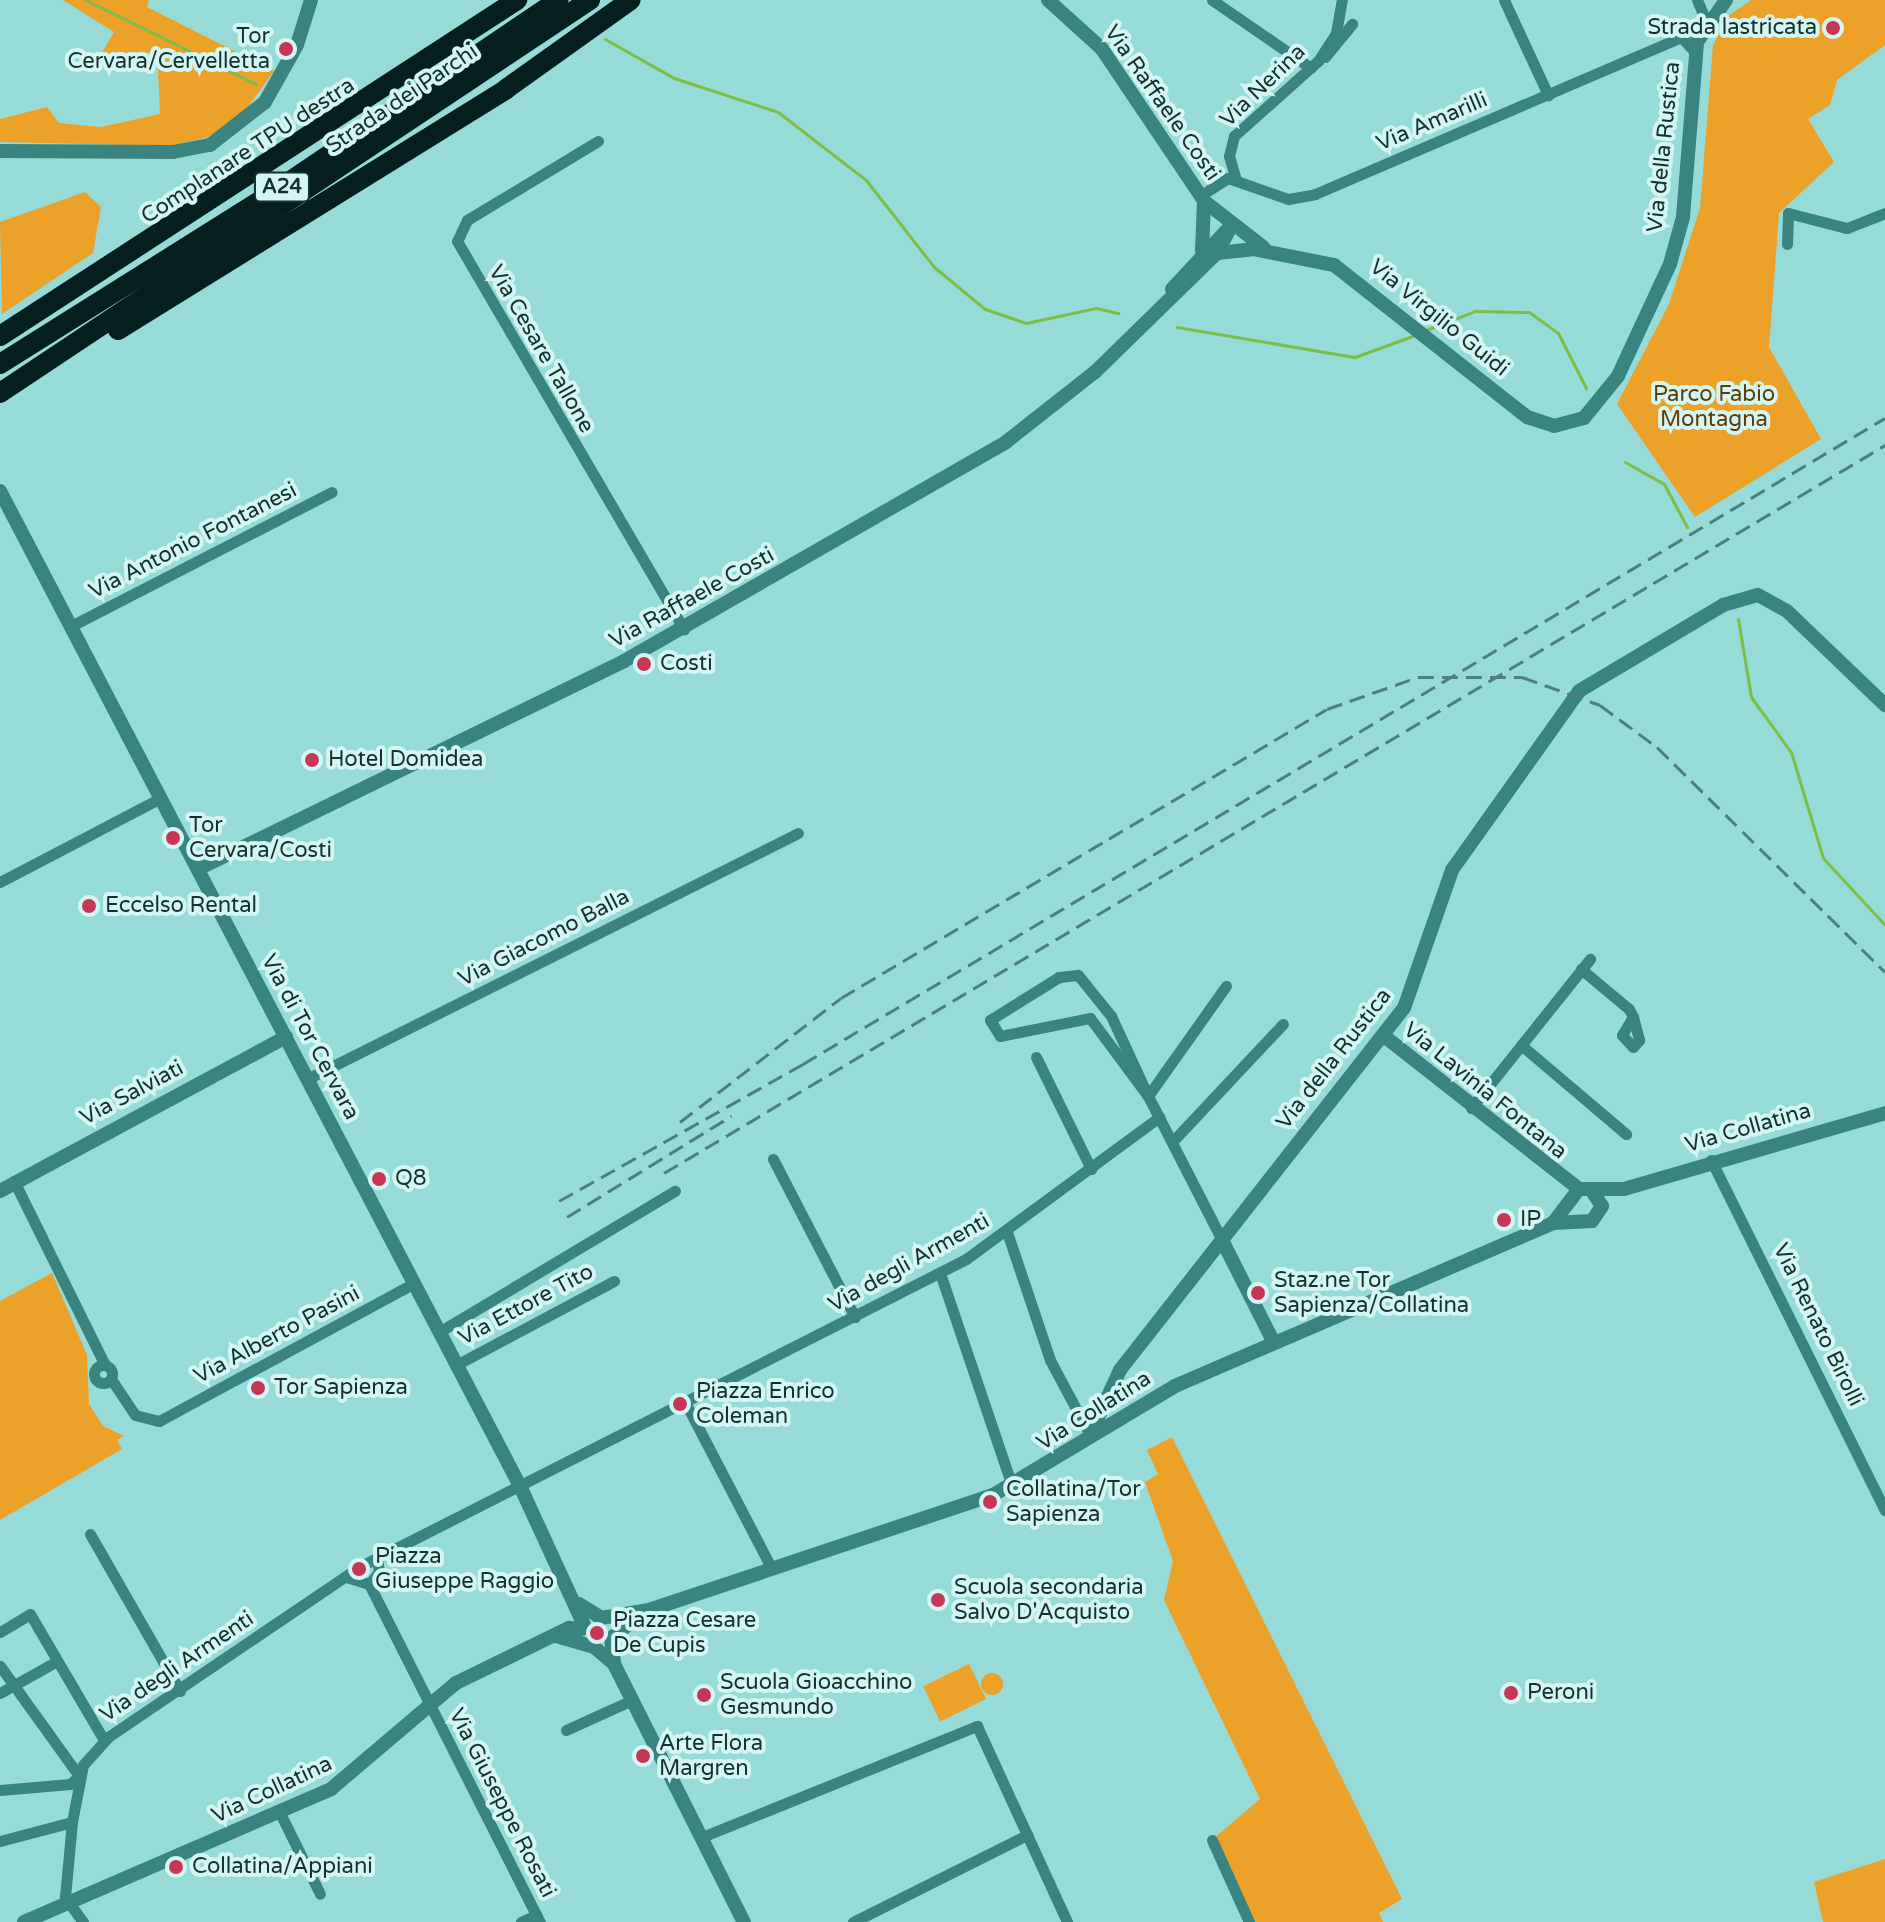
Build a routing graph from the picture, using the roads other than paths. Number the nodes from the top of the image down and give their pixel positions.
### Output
1 (311, 0) edge
2 (503, 0) edge
3 (517, 0) edge
4 (558, 0) edge
5 (590, 0) edge
6 (631, 0) edge
7 (650, 0) edge
8 (1048, 0) edge
9 (1212, 0) edge
10 (1342, 0) edge
11 (1504, 0) edge
12 (1697, 0) edge
13 (1726, 0) edge
14 (1706, 21) junction
15 (1352, 24) dead end
16 (1681, 37) junction
17 (444, 50) junction
18 (1696, 53) junction
19 (1314, 65) junction
20 (506, 89) junction
21 (1548, 95) junction
22 (598, 141) dead end
23 (0, 151) edge
24 (1229, 156) junction
25 (1236, 180) junction
26 (1217, 181) junction
27 (1202, 198) junction
28 (1885, 213) edge
29 (1231, 227) junction
30 (1787, 244) dead end
31 (1270, 251) junction
32 (1210, 252) junction
33 (0, 336) edge
34 (74, 348) junction
35 (0, 364) edge
36 (0, 393) edge
37 (1574, 422) joint
38 (0, 491) edge
39 (332, 492) dead end
40 (71, 626) junction
41 (684, 629) junction
42 (1885, 705) edge
43 (161, 798) junction
44 (798, 833) dead end
45 (198, 869) junction
46 (0, 882) edge
47 (1590, 959) dead end
48 (1581, 969) junction
49 (1226, 986) dead end
50 (1633, 1017) dead end
51 (1283, 1024) dead end
52 (1384, 1036) junction
53 (286, 1037) junction
54 (1521, 1045) junction
55 (1036, 1057) dead end
56 (307, 1079) junction
57 (1148, 1096) junction
58 (1471, 1108) junction
59 (1885, 1113) edge
60 (1159, 1117) junction
61 (1626, 1134) dead end
62 (1172, 1142) junction
63 (773, 1159) dead end
64 (1711, 1160) junction
65 (1091, 1169) junction
66 (1559, 1180) junction
67 (14, 1181) junction
68 (1624, 1189) junction
69 (1585, 1190) junction
70 (0, 1191) edge
71 (675, 1191) dead end
72 (1566, 1203) junction
73 (1602, 1206) junction
74 (1576, 1222) junction
75 (1553, 1223) junction
76 (1007, 1232) junction
77 (1223, 1242) junction
78 (940, 1273) junction
79 (614, 1281) dead end
80 (414, 1283) junction
81 (855, 1317) junction
82 (439, 1332) junction
83 (1274, 1343) junction
84 (456, 1365) junction
85 (685, 1402) junction
86 (1090, 1435) junction
87 (520, 1486) junction
88 (1012, 1486) junction
89 (1885, 1510) edge
90 (90, 1534) dead end
91 (380, 1556) junction
92 (771, 1567) junction
93 (341, 1580) junction
94 (371, 1588) junction
95 (579, 1604) junction
96 (649, 1610) junction
97 (600, 1618) junction
98 (583, 1627) junction
99 (0, 1632) edge
100 (556, 1636) junction
101 (611, 1639) junction
102 (591, 1645) junction
103 (57, 1661) junction
104 (614, 1664) junction
105 (0, 1666) edge
106 (12, 1686) junction
107 (180, 1691) junction
108 (0, 1693) edge
109 (632, 1700) junction
110 (429, 1703) junction
111 (566, 1730) dead end
112 (104, 1740) junction
113 (79, 1776) junction
114 (0, 1790) edge
115 (280, 1813) junction
116 (72, 1822) junction
117 (1027, 1835) junction
118 (702, 1837) junction
119 (1212, 1840) dead end
120 (0, 1841) edge
121 (320, 1894) dead end
122 (66, 1904) junction
123 (538, 1918) edge
124 (24, 1922) edge
125 (83, 1922) edge
126 (521, 1922) edge
127 (744, 1922) edge
128 (853, 1922) edge
129 (1067, 1922) edge
130 (1249, 1922) edge

1 - 23 street
2 - 17 highway
3 - 17 highway, Complanare TPU destra
4 - 35 highway, Strada dei Parchi / A24
5 - 34 highway, Strada dei Parchi / A24
6 - 20 highway
7 - 20 highway
8 - 27 street, Via Raffaele Costi
9 - 19 street
10 - 19 street, Via Nerina
11 - 21 street
12 - 14 street
13 - 14 street, Via della Rustica
14 - 16 street, Via Amarilli
14 - 18 street, Via della Rustica
15 - 19 street
16 - 18 street
16 - 21 street, Via Amarilli
17 - 33 highway, Complanare TPU destra
18 - 37 street, Via della Rustica
19 - 24 street, Via Nerina
20 - 34 highway
21 - 25 street, Via Amarilli
22 - 41 street, Via Cesare Tallone
24 - 25 street, Via Nerina
24 - 26 street, Via Nerina
25 - 26 street, Via Amarilli
26 - 27 street
27 - 29 street, Via Raffaele Costi
27 - 32 street, Via Raffaele Costi
28 - 30 street
29 - 31 street, Via Virgilio Guidi
29 - 32 street, Via Raffaele Costi
31 - 32 street, Via Virgilio Guidi
31 - 37 street, Via Virgilio Guidi
32 - 41 street, Via Raffaele Costi
34 - 36 highway, Strada dei Parchi / A24
38 - 40 street, Via di Tor Cervara
39 - 40 street, Via Antonio Fontanesi
40 - 43 street, Via di Tor Cervara
41 - 45 street, Via Raffaele Costi
42 - 52 street, Via della Rustica
43 - 45 street, Via di Tor Cervara
43 - 46 street
44 - 56 street, Via Giacomo Balla
45 - 53 street, Via di Tor Cervara
47 - 48 street
48 - 50 street
48 - 54 street
49 - 57 street
51 - 62 street
52 - 58 street, Via Lavinia Fontana
52 - 77 street, Via della Rustica
53 - 56 street, Via di Tor Cervara
53 - 67 street, Via Salviati
54 - 58 street
54 - 61 street
55 - 65 street
56 - 80 street, Via di Tor Cervara
57 - 57 street
57 - 60 street
58 - 66 street, Via Lavinia Fontana
59 - 64 street, Via Collatina
60 - 62 street
60 - 65 street, Via degli Armenti
62 - 77 street
63 - 81 street
64 - 68 street, Via Collatina
64 - 89 street, Via Renato Birolli
65 - 76 street, Via degli Armenti
66 - 69 street, Via Lavinia Fontana
66 - 72 street, Via Lavinia Fontana
67 - 70 street, Via Salviati
67 - 80 street, Via Alberto Pasini
68 - 69 street, Via Collatina
68 - 73 street, Via Collatina
69 - 72 street, Via Collatina
69 - 73 street
71 - 82 street
72 - 74 street, Via Lavinia Fontana
72 - 75 street, Via Collatina
73 - 74 street, Via Collatina
74 - 75 street, Via Collatina
75 - 83 street, Via Collatina
76 - 78 street, Via degli Armenti
76 - 86 street
77 - 83 street
77 - 86 street, Via della Rustica
78 - 81 street, Via degli Armenti
78 - 88 street
79 - 84 street, Via Ettore Tito
80 - 82 street, Via di Tor Cervara
81 - 85 street, Via degli Armenti
82 - 84 street, Via di Tor Cervara
83 - 86 street, Via Collatina
84 - 87 street, Via di Tor Cervara
85 - 87 street
85 - 92 street
86 - 88 street, Via Collatina
87 - 91 street
87 - 95 street, Via di Tor Cervara
88 - 92 street, Via Collatina
90 - 107 street
91 - 93 street
91 - 94 street
92 - 96 street, Via Collatina
93 - 94 street
93 - 107 street, Via degli Armenti
94 - 110 street, Via Giuseppe Rosati
95 - 97 street
95 - 98 street
96 - 97 street
96 - 101 street
97 - 98 street
97 - 101 street
98 - 100 street
98 - 102 street
99 - 103 street
100 - 102 street
100 - 110 street, Via Collatina
101 - 102 street
101 - 104 street
102 - 104 street
103 - 106 street
103 - 112 street
104 - 109 street
105 - 106 street
106 - 108 street
106 - 113 street
107 - 112 street, Via degli Armenti
109 - 111 street
109 - 118 street
110 - 115 street, Via Collatina
110 - 123 street, Via Giuseppe Rosati
112 - 113 street, Via degli Armenti
113 - 114 street
113 - 116 street, Via degli Armenti
115 - 121 street
115 - 122 street, Via Collatina
116 - 120 street
116 - 122 street, Via degli Armenti
117 - 118 street
117 - 128 street
117 - 129 street
118 - 127 street
119 - 130 street
122 - 124 street, Via Collatina
122 - 125 street
123 - 126 street

